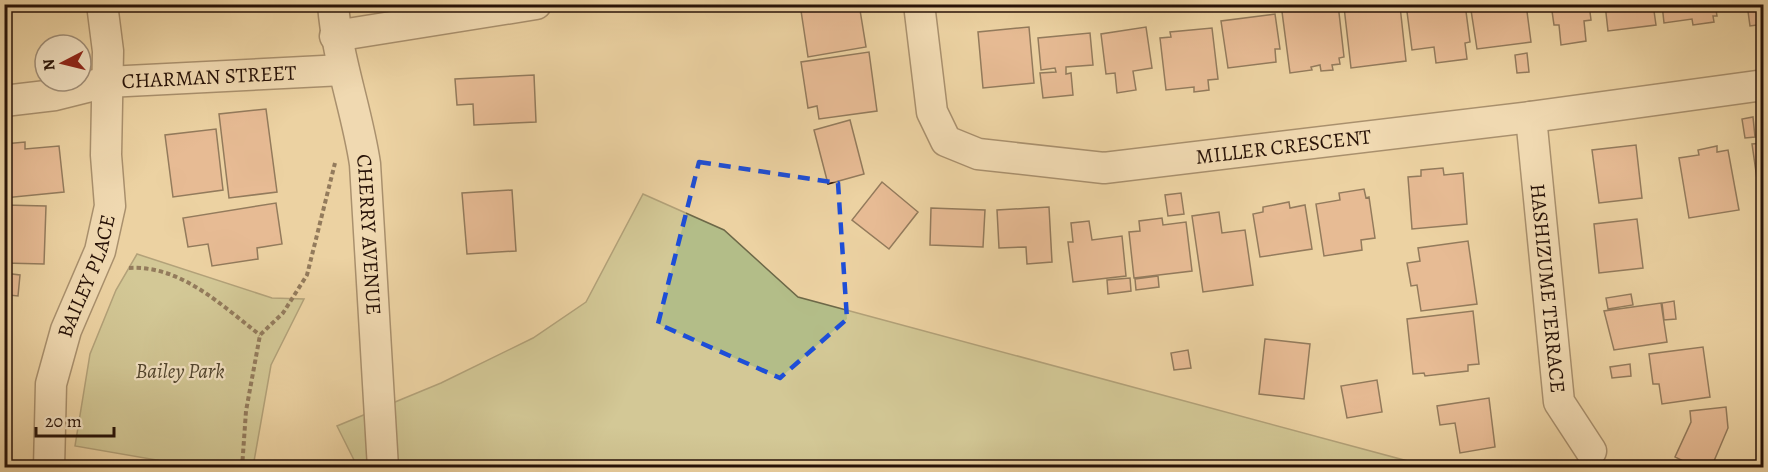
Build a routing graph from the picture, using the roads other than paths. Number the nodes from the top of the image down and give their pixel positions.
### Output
1 (102, 4) edge
2 (333, 4) edge
3 (536, 4) edge
4 (919, 4) edge
5 (336, 36) junction
6 (343, 70) junction
7 (107, 82) junction
8 (1764, 85) edge
9 (4, 101) edge
10 (1531, 117) junction
11 (1591, 451) dead end
12 (49, 468) edge
13 (383, 468) edge

1 - 7 street, BAILEY PLACE
2 - 5 street, CHERRY AVENUE
3 - 5 street
4 - 10 street, MILLER CRESCENT
5 - 6 street, CHERRY AVENUE
6 - 7 street, CHARMAN STREET
6 - 13 street, CHERRY AVENUE
7 - 9 street, CHARMAN STREET
7 - 12 street, BAILEY PLACE
8 - 10 street, MILLER CRESCENT
10 - 11 street, HASHIZUME TERRACE

